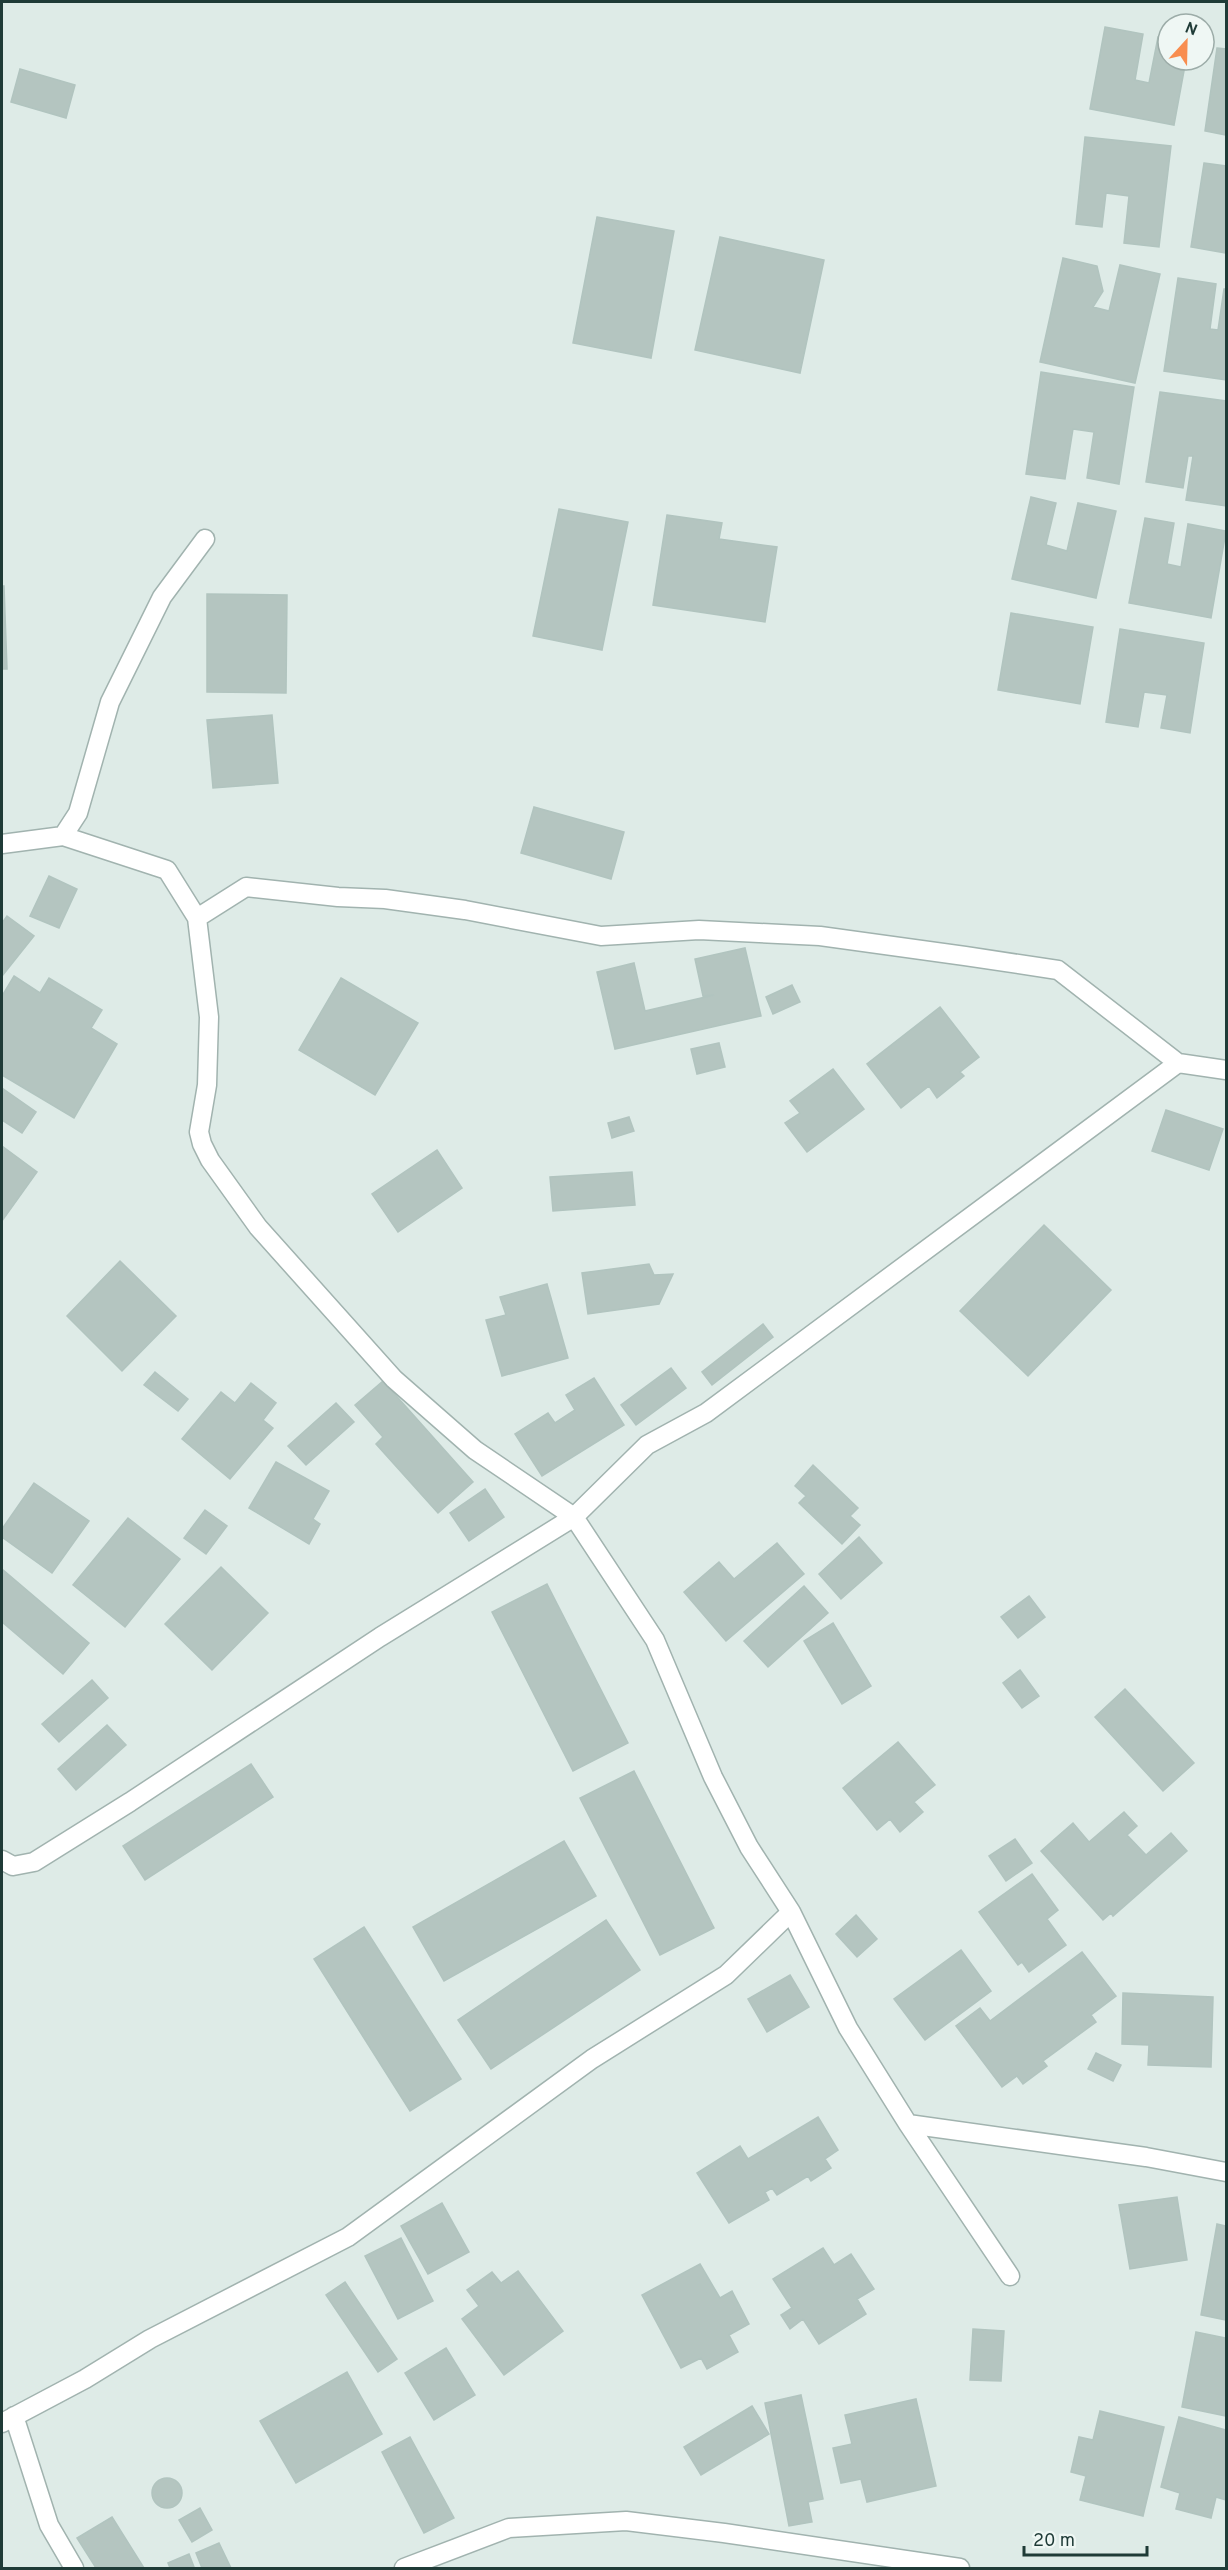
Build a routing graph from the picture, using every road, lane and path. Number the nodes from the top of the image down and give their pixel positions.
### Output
1 (205, 539) dead end
2 (63, 836) junction
3 (2, 844) edge
4 (197, 918) junction
5 (1178, 1063) junction
6 (1227, 1070) edge
7 (574, 1517) junction
8 (2, 1860) edge
9 (791, 1912) junction
10 (908, 2124) junction
11 (1227, 2172) edge
12 (1010, 2276) dead end
13 (8, 2420) edge
14 (74, 2568) edge
15 (404, 2568) edge
16 (960, 2568) edge

1 - 2 street
2 - 3 street
2 - 4 street
4 - 5 street
4 - 7 street
5 - 6 street
5 - 7 street
7 - 8 street
7 - 9 street
9 - 10 street
9 - 13 street
10 - 11 street
10 - 12 street
13 - 14 street
15 - 16 street

